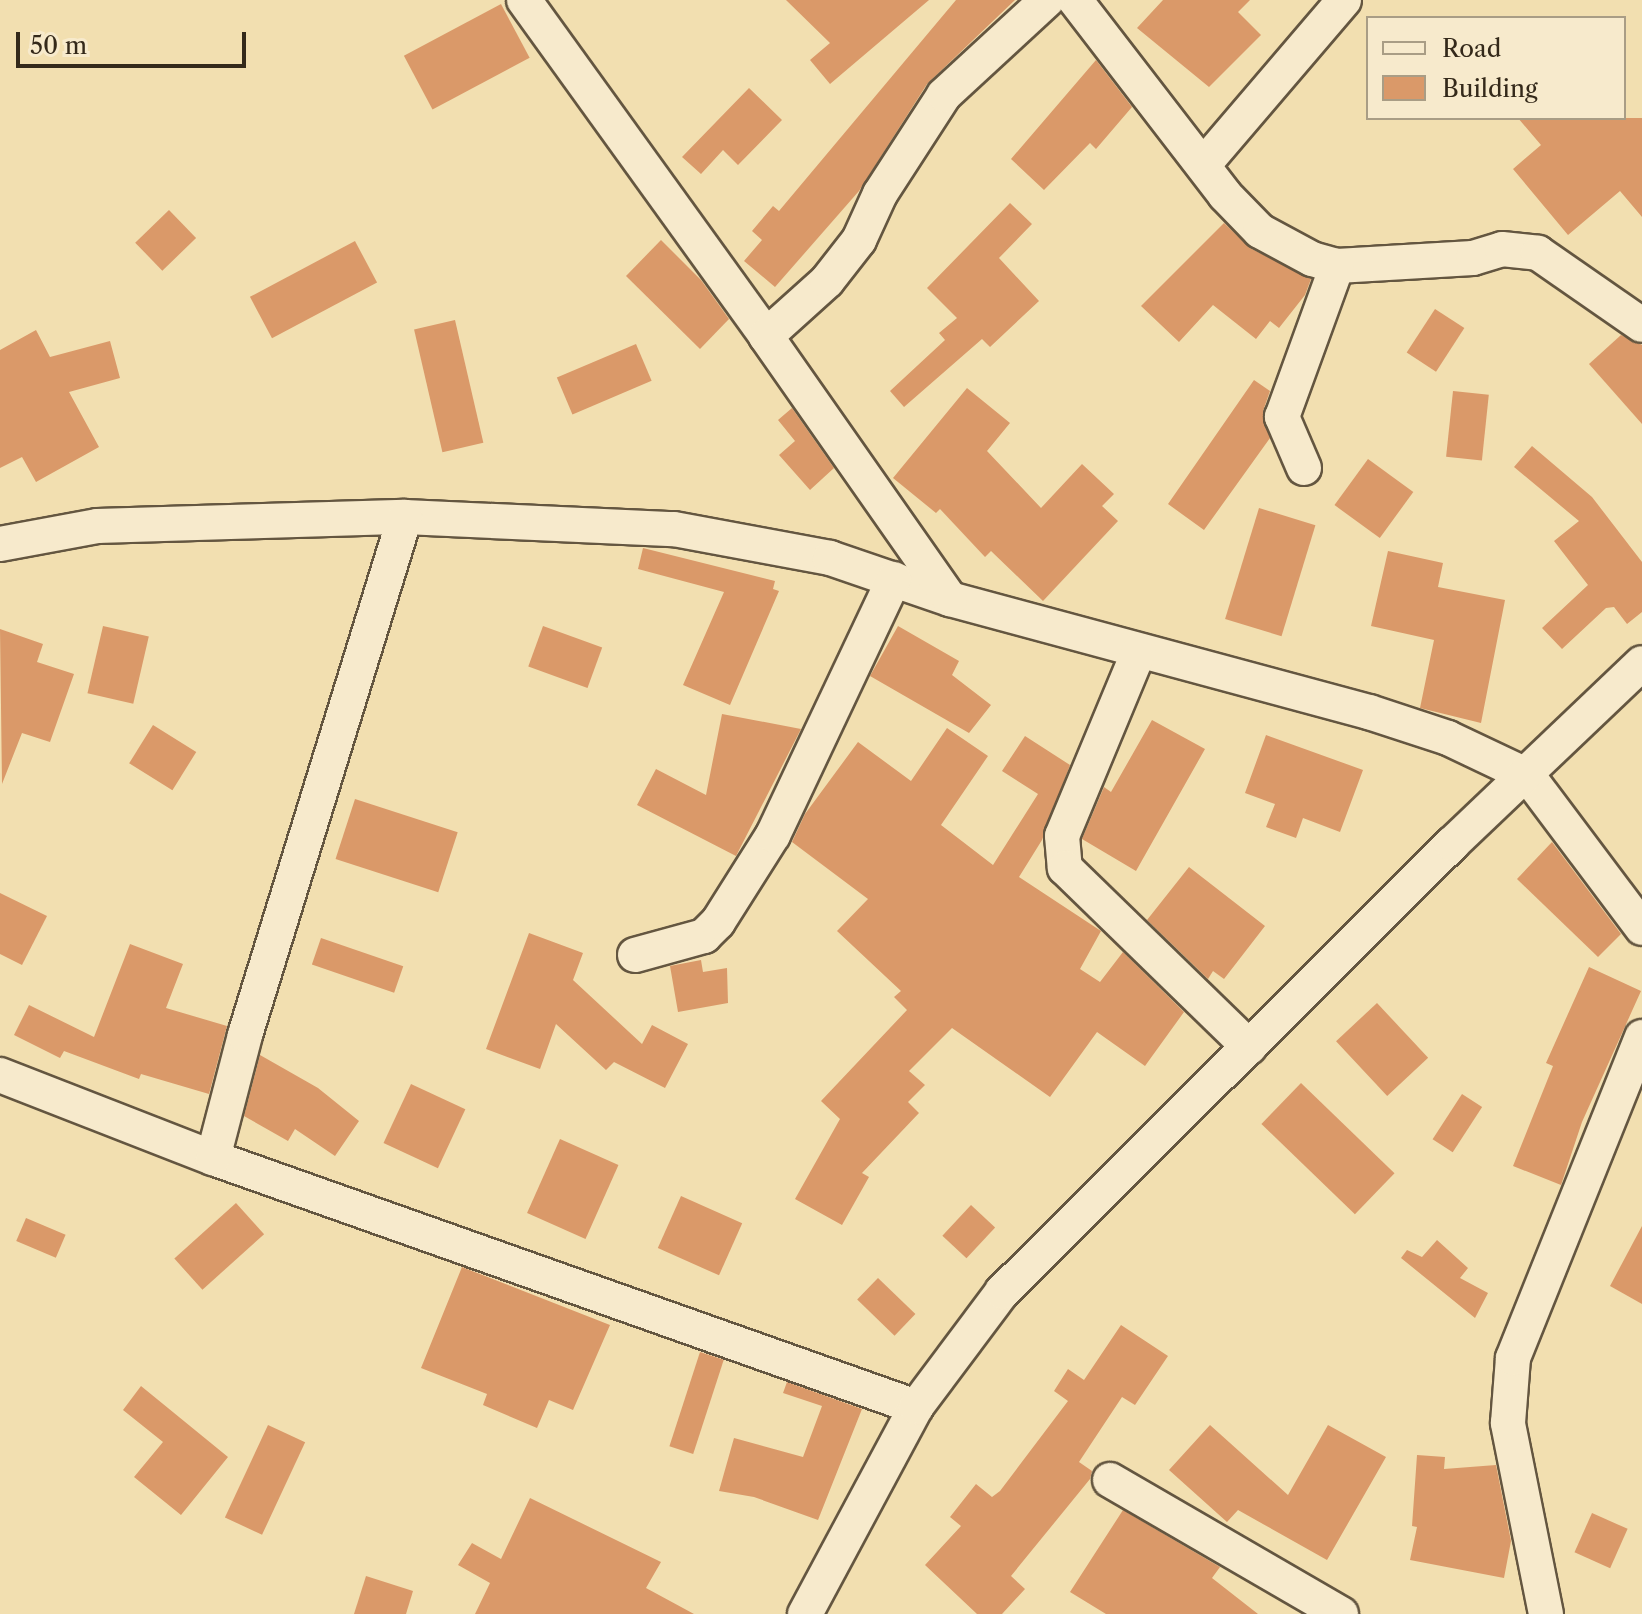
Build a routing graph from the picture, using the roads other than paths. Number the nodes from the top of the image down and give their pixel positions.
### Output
1 (524, 0) edge
2 (1047, 0) edge
3 (1075, 0) edge
4 (1344, 0) edge
5 (1205, 163) junction
6 (1337, 266) junction
7 (1642, 325) edge
8 (766, 336) junction
9 (1304, 468) dead end
10 (405, 517) junction
11 (0, 544) edge
12 (894, 579) junction
13 (950, 599) junction
14 (1139, 651) junction
15 (1642, 663) edge
16 (1528, 776) junction
17 (1642, 928) edge
18 (635, 955) dead end
19 (1642, 1037) edge
20 (1249, 1047) junction
21 (0, 1075) edge
22 (213, 1158) junction
23 (916, 1407) junction
24 (1110, 1480) dead end
25 (805, 1614) edge
26 (1341, 1614) edge
27 (1546, 1614) edge

1 - 8 street
2 - 8 street
3 - 5 street
4 - 5 street
5 - 6 street
6 - 7 street
6 - 9 street
8 - 13 street
10 - 11 street
10 - 12 street
10 - 22 street
12 - 13 street
12 - 18 street
13 - 14 street
14 - 16 street
14 - 20 street
15 - 16 street
16 - 17 street
16 - 20 street
19 - 27 street
20 - 23 street
21 - 22 street
22 - 23 street
23 - 25 street
24 - 26 street

